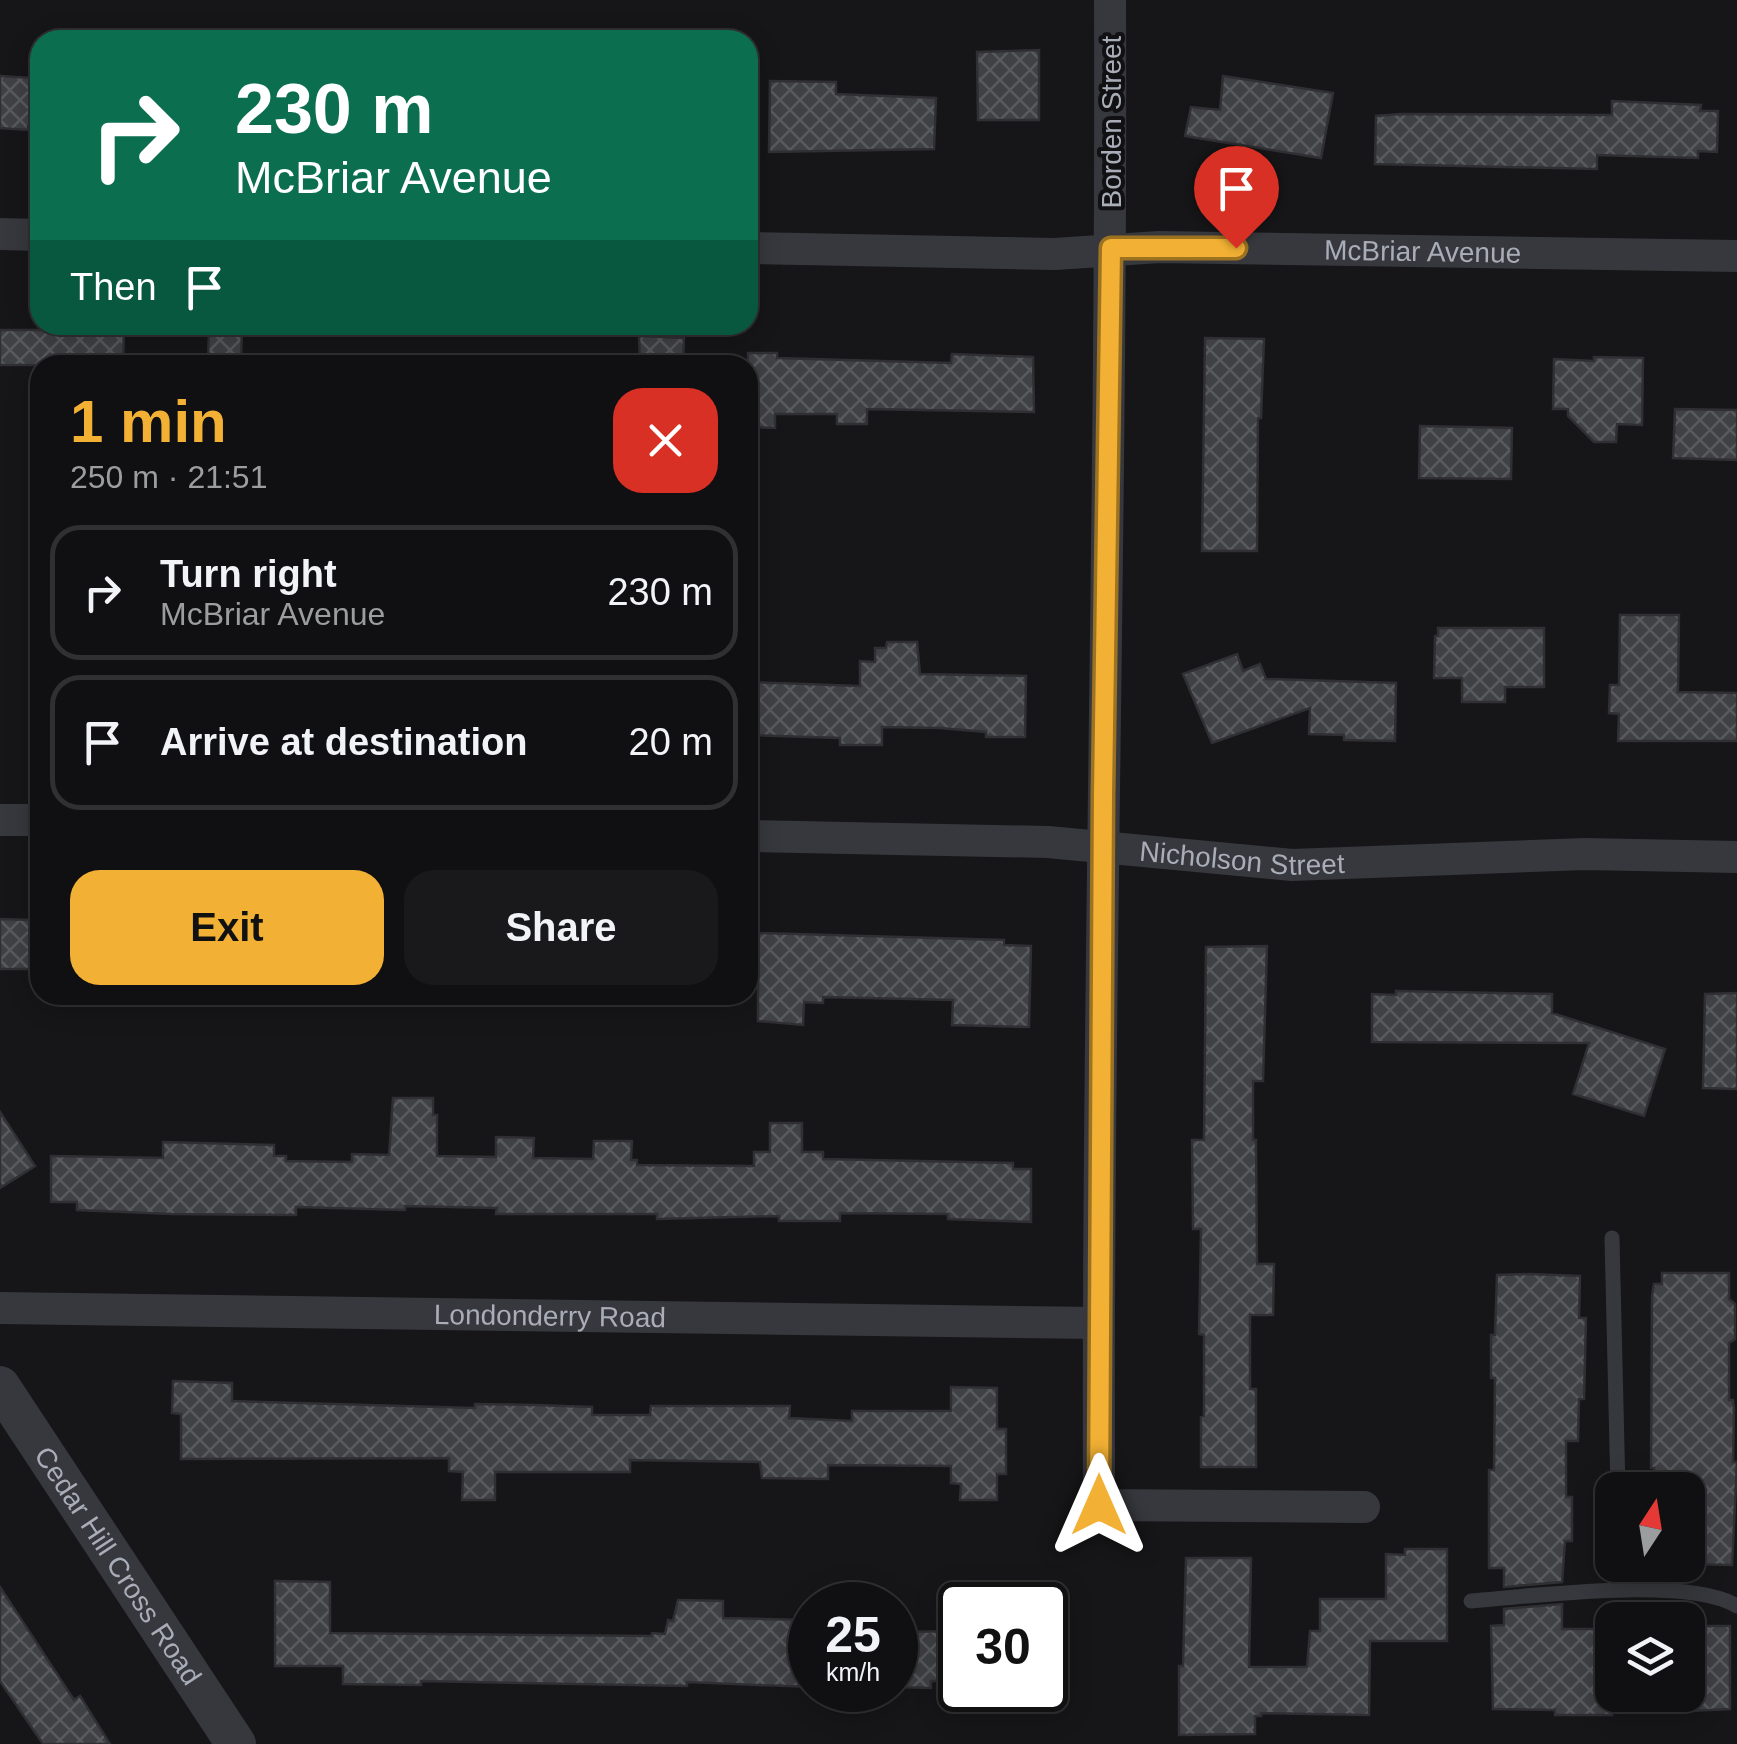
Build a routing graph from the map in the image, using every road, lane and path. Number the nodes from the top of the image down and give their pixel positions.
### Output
1 (1110, 0) edge
2 (0, 234) edge
3 (30, 234) edge
4 (758, 248) edge
5 (1111, 248) junction
6 (1737, 256) edge
7 (0, 820) edge
8 (30, 820) edge
9 (758, 836) edge
10 (1104, 847) junction
11 (1737, 857) edge
12 (1612, 1238) dead end
13 (0, 1308) edge
14 (1098, 1322) junction
15 (0, 1386) edge
16 (1618, 1472) edge
17 (1364, 1506) dead end
18 (1620, 1582) edge
19 (1620, 1590) junction
20 (1470, 1601) dead end
21 (1737, 1606) edge
22 (236, 1744) edge

1 - 5 street, Borden Street
2 - 3 street
4 - 5 street, McBriar Avenue
5 - 6 street, McBriar Avenue
5 - 10 street, Borden Street
7 - 8 street
9 - 10 street, Nicholson Street
10 - 11 street, Nicholson Street
10 - 14 street, Borden Street
12 - 16 lane
13 - 14 street, Londonderry Road
14 - 17 street, Borden Street
15 - 22 street, Cedar Hill Cross Road
18 - 19 lane
19 - 20 lane
19 - 21 lane

